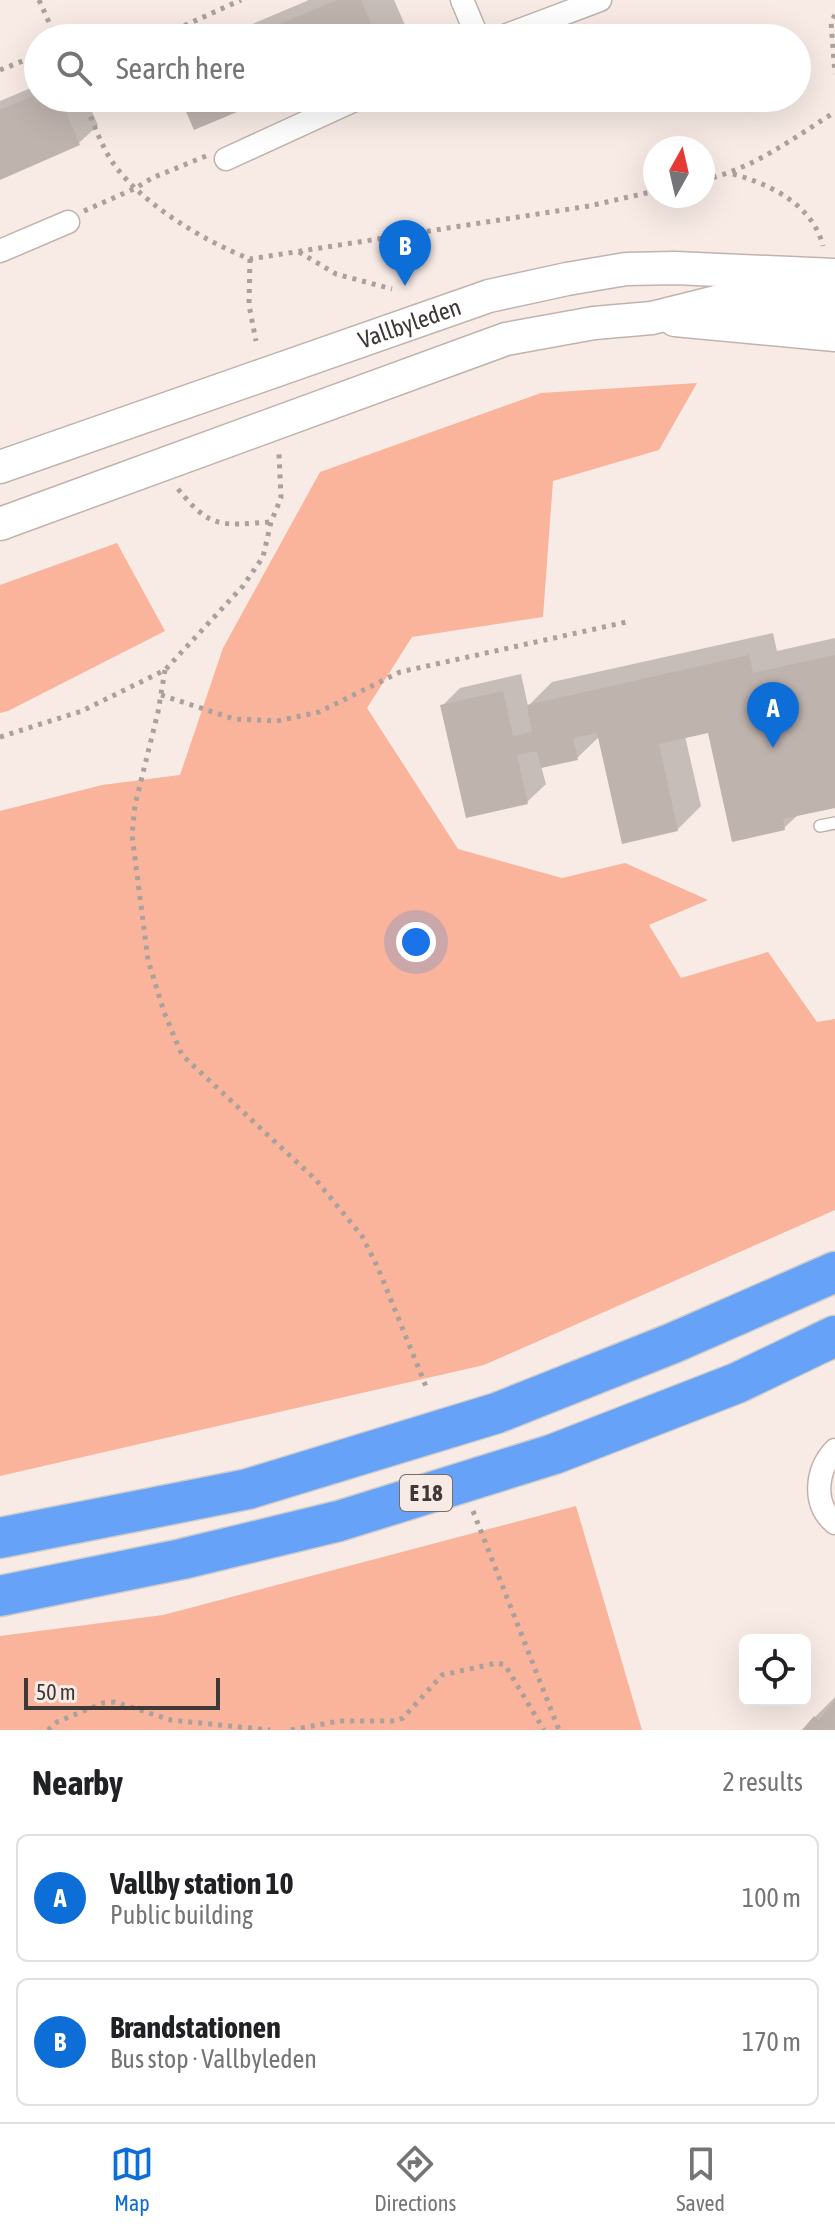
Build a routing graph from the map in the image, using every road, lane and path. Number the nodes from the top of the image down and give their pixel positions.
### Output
1 (39, 0) edge
2 (241, 0) edge
3 (462, 0) edge
4 (600, 0) edge
5 (835, 15) edge
6 (50, 24) edge
7 (188, 24) edge
8 (472, 24) edge
9 (536, 24) edge
10 (24, 61) edge
11 (0, 70) edge
12 (835, 74) edge
13 (89, 112) edge
14 (328, 112) edge
15 (835, 112) edge
16 (226, 159) joint
17 (732, 174) junction
18 (715, 178) edge
19 (136, 188) junction
20 (643, 194) edge
21 (68, 222) joint
22 (0, 251) edge
23 (298, 252) junction
24 (250, 259) junction
25 (828, 274) edge
26 (392, 289) dead end
27 (835, 305) edge
28 (652, 318) junction
29 (835, 335) edge
30 (256, 341) dead end
31 (279, 454) dead end
32 (0, 467) edge
33 (179, 490) dead end
34 (271, 522) junction
35 (0, 524) edge
36 (631, 621) dead end
37 (165, 670) junction
38 (161, 695) junction
39 (0, 737) edge
40 (835, 823) edge
41 (820, 826) dead end
42 (835, 1272) edge
43 (835, 1336) edge
44 (427, 1389) dead end
45 (835, 1450) edge
46 (470, 1503) dead end
47 (835, 1523) edge
48 (0, 1538) edge
49 (0, 1596) edge
50 (48, 1730) edge
51 (270, 1730) edge
52 (291, 1730) edge
53 (544, 1730) edge
54 (559, 1730) edge

1 - 6 path
2 - 7 path
3 - 8 street
4 - 9 street
5 - 12 path
10 - 11 path
13 - 19 path
14 - 16 street
15 - 17 path
16 - 19 path
17 - 18 path
17 - 25 path
19 - 21 path
19 - 24 path
20 - 23 path
21 - 22 street
23 - 24 path
23 - 26 path
24 - 30 path
25 - 32 main road, Vallbyleden
27 - 28 main road, Vallbyleden
28 - 29 main road, Vallbyleden
28 - 35 main road, Vallbyleden
31 - 34 path
33 - 34 path
34 - 37 path
36 - 38 path
37 - 38 path
37 - 39 path
38 - 44 path
40 - 41 lane
42 - 48 highway, E 18
43 - 49 highway, E 18
45 - 47 street
46 - 54 path
50 - 51 path
52 - 53 path

